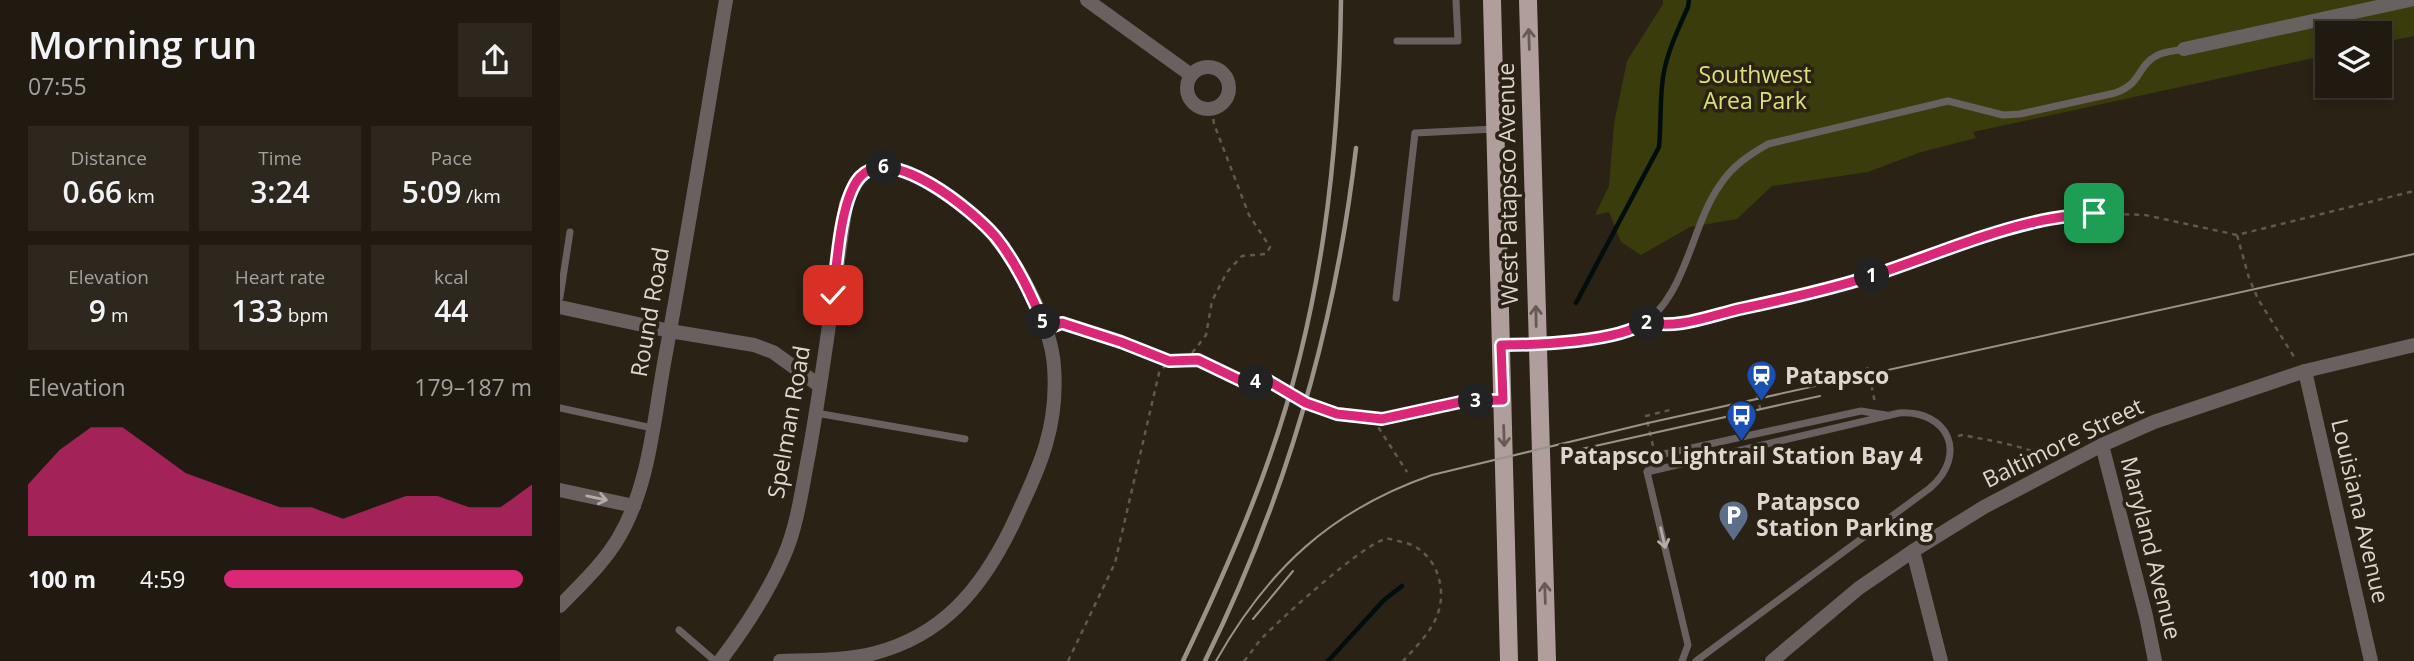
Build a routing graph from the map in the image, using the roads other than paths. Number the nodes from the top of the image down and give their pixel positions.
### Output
1 (726, 0) edge
2 (1087, 0) edge
3 (1456, 0) edge
4 (1492, 0) edge
5 (1528, 0) edge
6 (2410, 0) edge
7 (1397, 41) dead end
8 (2184, 49) joint
9 (1191, 75) junction
10 (1496, 129) junction
11 (570, 232) dead end
12 (560, 297) edge
13 (1395, 298) dead end
14 (560, 307) edge
15 (670, 331) junction
16 (1501, 345) junction
17 (1537, 345) junction
18 (2414, 345) edge
19 (2305, 371) junction
20 (820, 386) junction
21 (560, 408) edge
22 (816, 412) junction
23 (1890, 415) junction
24 (652, 428) junction
25 (965, 439) dead end
26 (2102, 445) junction
27 (1647, 472) junction
28 (560, 490) edge
29 (634, 506) junction
30 (1913, 551) junction
31 (1509, 583) junction
32 (561, 604) edge
33 (679, 630) dead end
34 (717, 661) edge
35 (780, 661) edge
36 (1509, 661) edge
37 (1518, 661) edge
38 (1547, 661) edge
39 (1682, 661) edge
40 (1696, 661) edge
41 (1772, 661) edge
42 (1941, 661) edge
43 (2155, 661) edge
44 (2371, 661) edge

1 - 15 street, Round Road
2 - 9 street
3 - 7 lane
4 - 10 main road, West Patapsco Avenue
17 -> 5 main road, West Patapsco Avenue
6 - 8 street
8 - 17 lane
9 - 9 street
10 - 13 lane
10 - 16 main road, West Patapsco Avenue
11 - 12 lane
14 - 15 street
15 - 20 street
15 - 24 street, Round Road
16 - 17 lane
16 -> 31 main road, West Patapsco Avenue
38 -> 17 main road, West Patapsco Avenue
18 - 19 street, Baltimore Street
19 - 26 street, Baltimore Street
19 - 44 street, Louisiana Avenue
20 - 22 street, Spelman Road
20 - 35 street, Spelman Road
21 - 24 lane
22 - 25 lane
22 - 34 street, Spelman Road
23 - 27 lane
23 - 27 lane
23 - 40 lane
24 - 29 street, Round Road
26 - 30 street, Baltimore Street
26 - 43 street, Maryland Avenue
27 -> 39 lane
28 -> 29 street
29 - 32 street, Round Road
30 - 41 street, Baltimore Street
30 - 42 street
31 - 36 main road, West Patapsco Avenue
31 - 37 main road
33 - 34 lane

